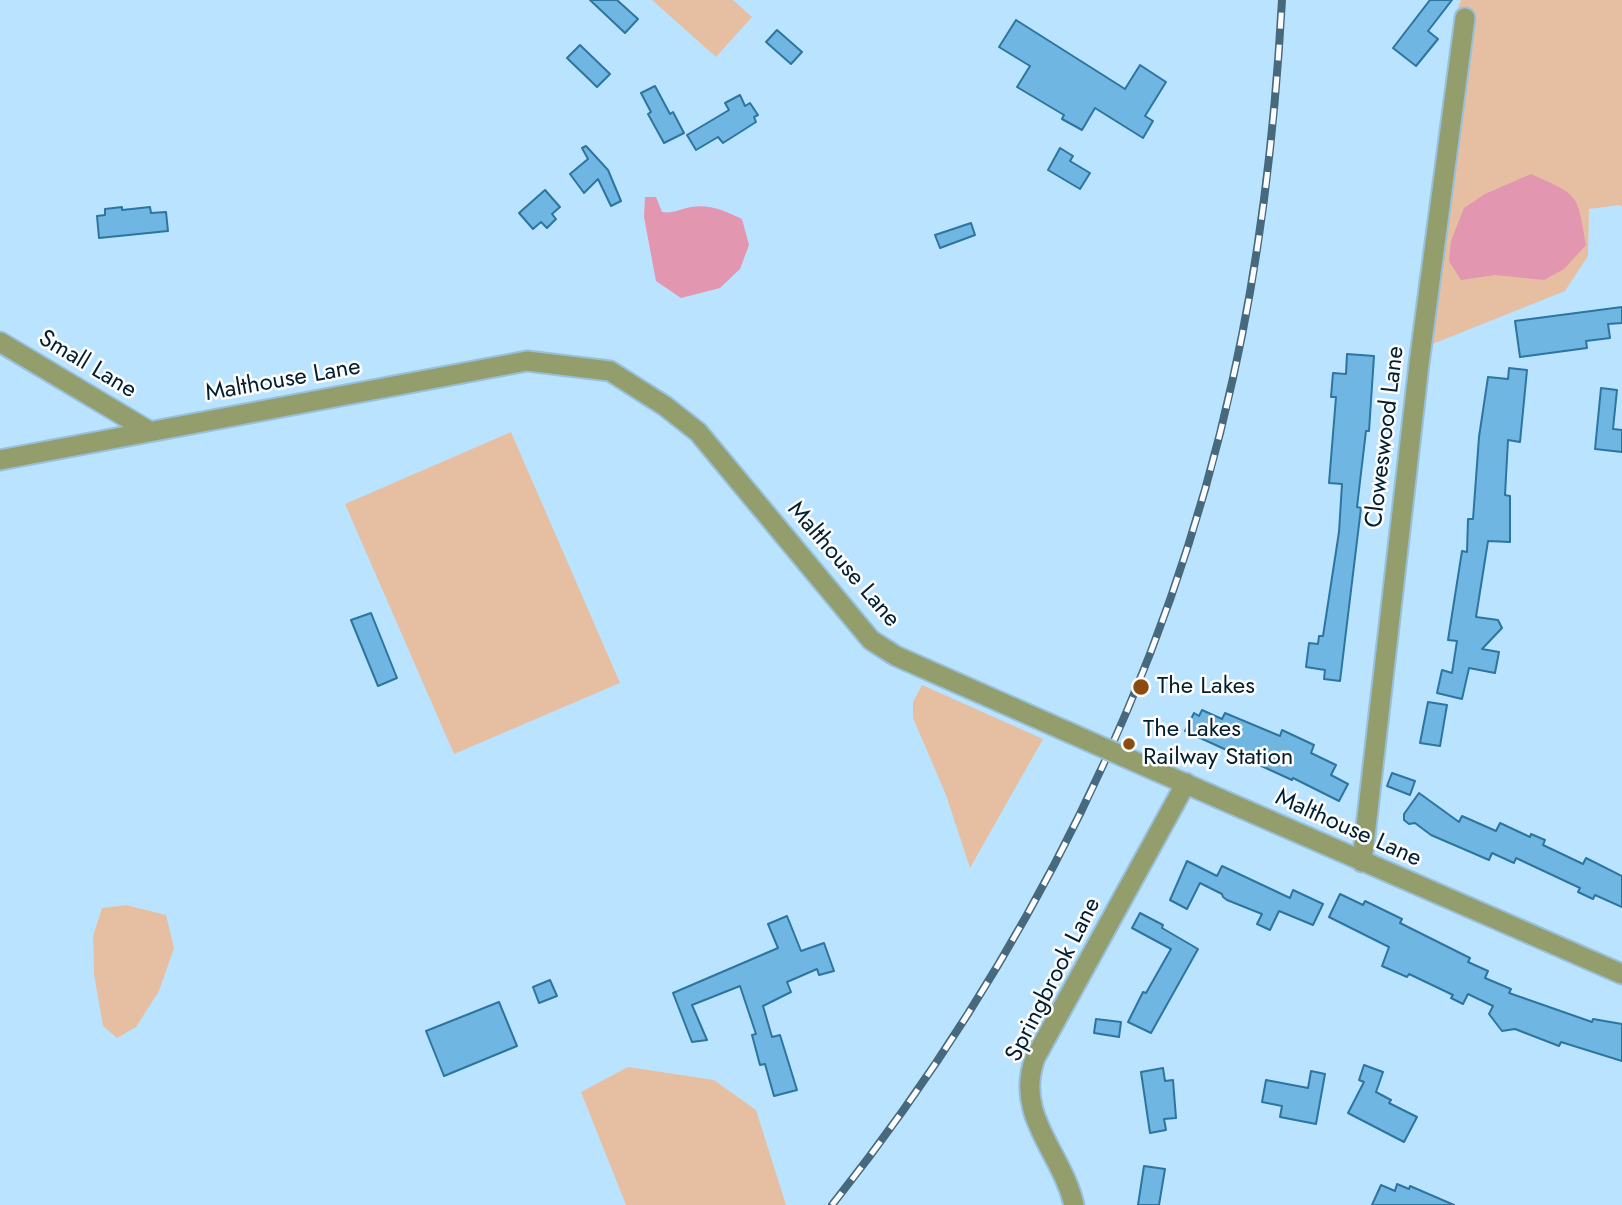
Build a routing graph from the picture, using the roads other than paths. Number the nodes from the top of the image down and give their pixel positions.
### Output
1 (1465, 18) dead end
2 (0, 342) edge
3 (149, 430) junction
4 (0, 460) edge
5 (1186, 783) junction
6 (1362, 862) junction
7 (1622, 974) edge
8 (1074, 1205) edge

1 - 6 street, Cloweswood Lane
2 - 3 street, Small Lane
3 - 4 street, Malthouse Lane
3 - 5 street, Malthouse Lane, bridge
5 - 6 street, Malthouse Lane
5 - 8 street, Springbrook Lane
6 - 7 street, Malthouse Lane

